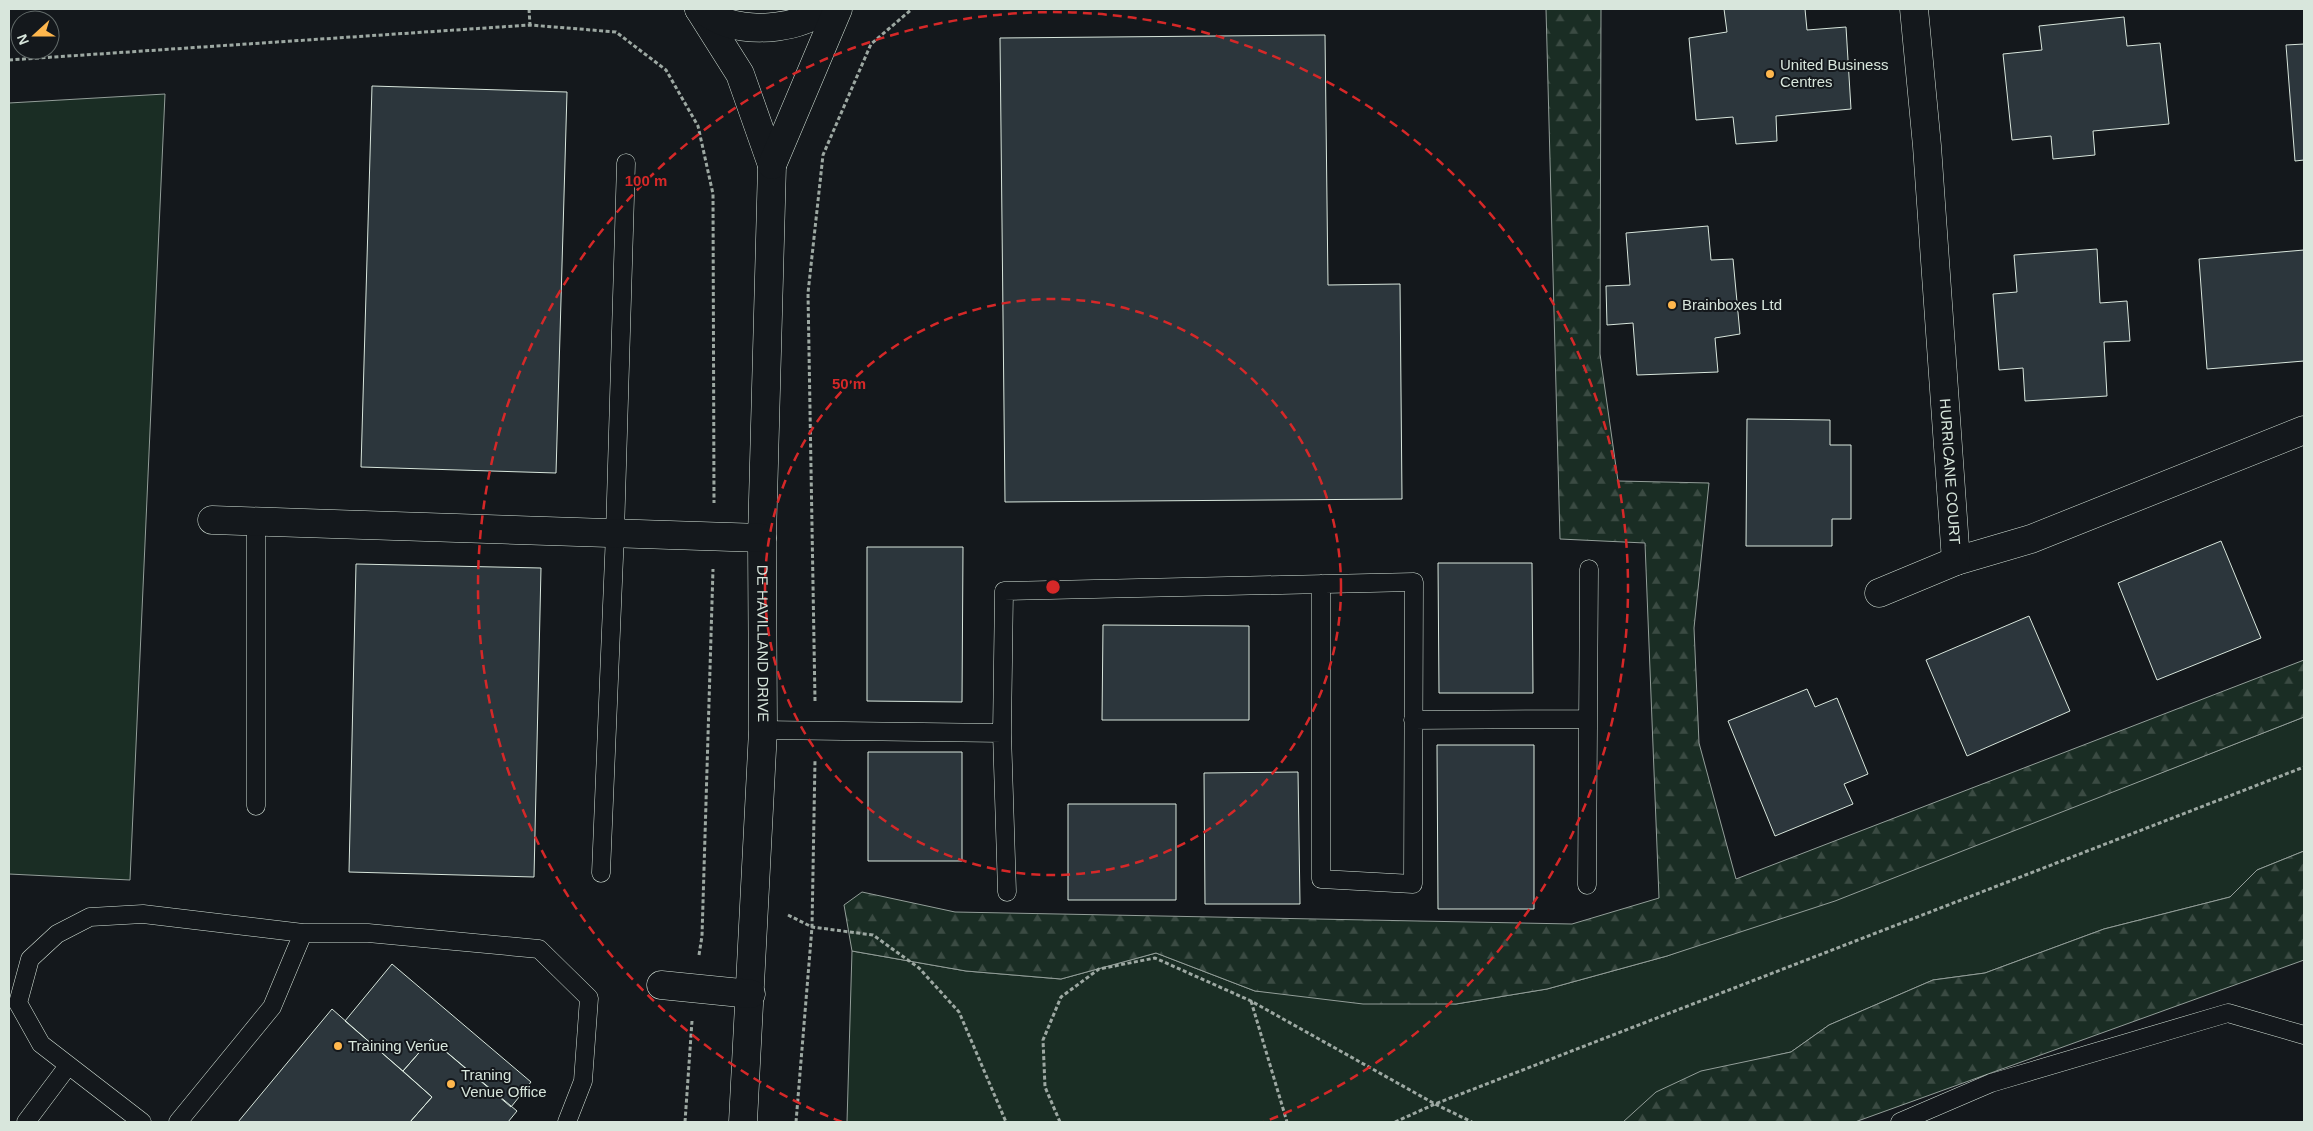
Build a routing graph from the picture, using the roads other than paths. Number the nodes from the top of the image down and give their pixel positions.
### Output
1 (699, 9) edge
2 (824, 9) edge
3 (838, 9) edge
4 (1914, 9) edge
5 (626, 163) dead end
6 (772, 165) junction
7 (2304, 430) edge
8 (212, 520) dead end
9 (256, 521) junction
10 (615, 533) junction
11 (762, 538) junction
12 (1956, 562) junction
13 (1589, 570) dead end
14 (1321, 584) junction
15 (1879, 593) dead end
16 (1587, 719) junction
17 (1413, 720) junction
18 (763, 730) junction
19 (1002, 733) junction
20 (256, 806) dead end
21 (601, 872) dead end
22 (1587, 885) dead end
23 (1007, 892) dead end
24 (303, 933) junction
25 (661, 985) dead end
26 (751, 994) junction
27 (2304, 1035) edge
28 (68, 1066) junction
29 (26, 1122) edge
30 (142, 1122) edge
31 (178, 1122) edge
32 (567, 1122) edge
33 (743, 1122) edge
34 (1900, 1122) edge

1 - 2 street
1 - 6 street, DE HAVILLAND DRIVE
3 - 6 street, DE HAVILLAND DRIVE
4 - 12 street, HURRICANE COURT
5 - 10 lane
6 - 11 street, DE HAVILLAND DRIVE
7 - 12 street, HURRICANE COURT
8 - 9 street
9 - 10 street
9 - 20 lane
10 - 11 street
10 - 21 lane
11 - 18 street, DE HAVILLAND DRIVE
12 - 15 street
13 - 16 lane
14 - 17 lane
14 - 17 lane
14 - 19 lane
16 - 17 lane
16 - 22 lane
18 - 19 lane
18 - 26 street, DE HAVILLAND DRIVE
19 - 23 lane
24 - 28 lane
24 - 31 lane
24 - 32 lane
25 - 26 street
26 - 33 street, DE HAVILLAND DRIVE
27 - 34 lane
28 - 29 lane
28 - 30 lane

